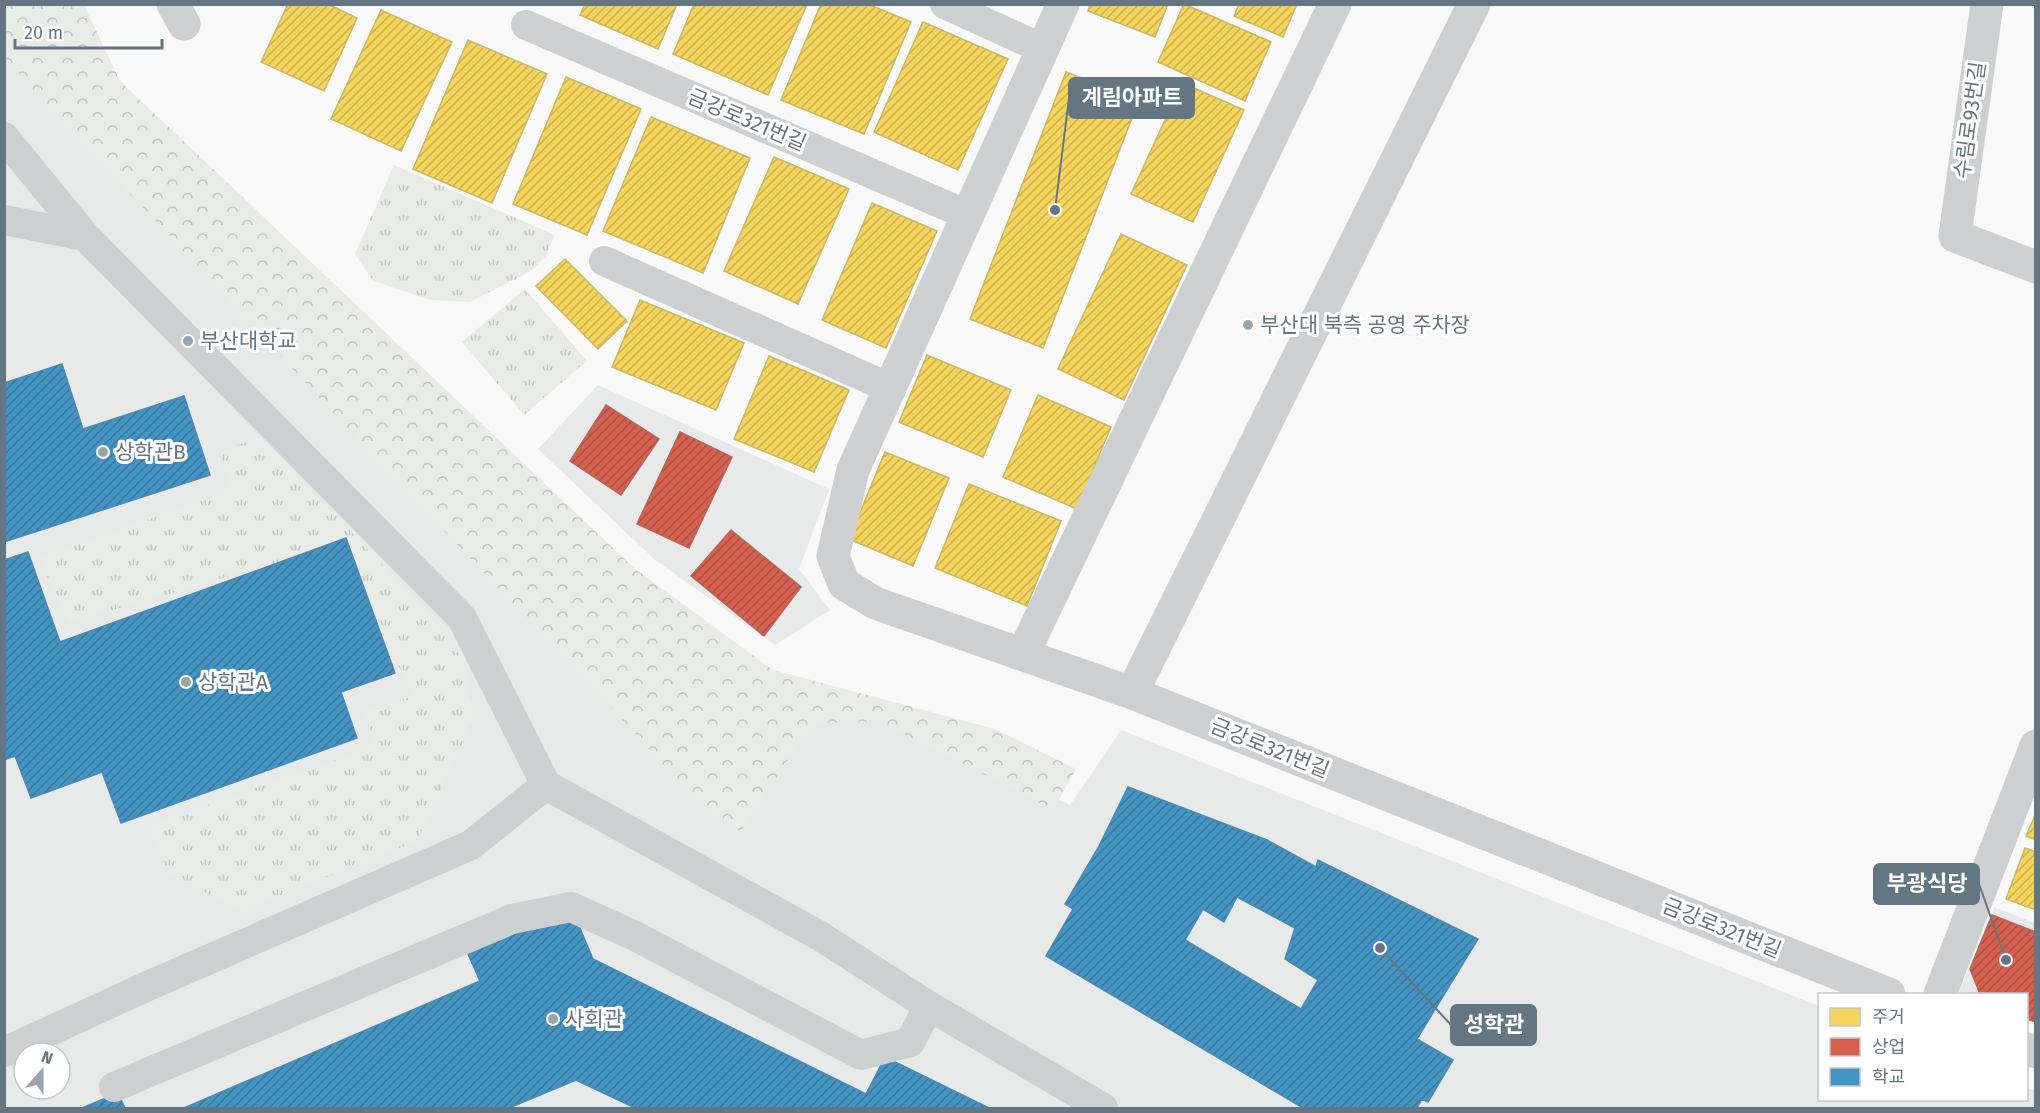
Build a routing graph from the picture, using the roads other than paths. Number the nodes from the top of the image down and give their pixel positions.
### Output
1 (945, 4) edge
2 (1063, 4) edge
3 (1335, 4) edge
4 (1474, 4) edge
5 (1982, 5) edge
6 (526, 25) dead end
7 (1043, 49) junction
8 (4, 138) edge
9 (968, 215) junction
10 (4, 220) edge
11 (85, 236) junction
12 (604, 261) dead end
13 (2036, 267) edge
14 (890, 388) junction
15 (1023, 654) junction
16 (1132, 693) junction
17 (2036, 747) edge
18 (546, 785) junction
19 (1886, 993) edge
20 (1940, 993) edge
21 (929, 1006) junction
22 (4, 1052) edge
23 (114, 1087) dead end
24 (1103, 1108) edge

1 - 7 lane
2 - 7 street, 금강로321번길
3 - 15 street
4 - 16 street
5 - 13 street, 수림로93번길
6 - 9 lane, 금강로321번길
7 - 9 street, 금강로321번길
8 - 11 lane
9 - 14 street, 금강로321번길
10 - 11 lane
11 - 18 lane
12 - 14 lane
14 - 15 street, 금강로321번길
15 - 16 street, 금강로321번길
16 - 19 street, 금강로321번길
17 - 20 street
18 - 21 lane
18 - 22 lane
21 - 23 lane
21 - 24 lane

